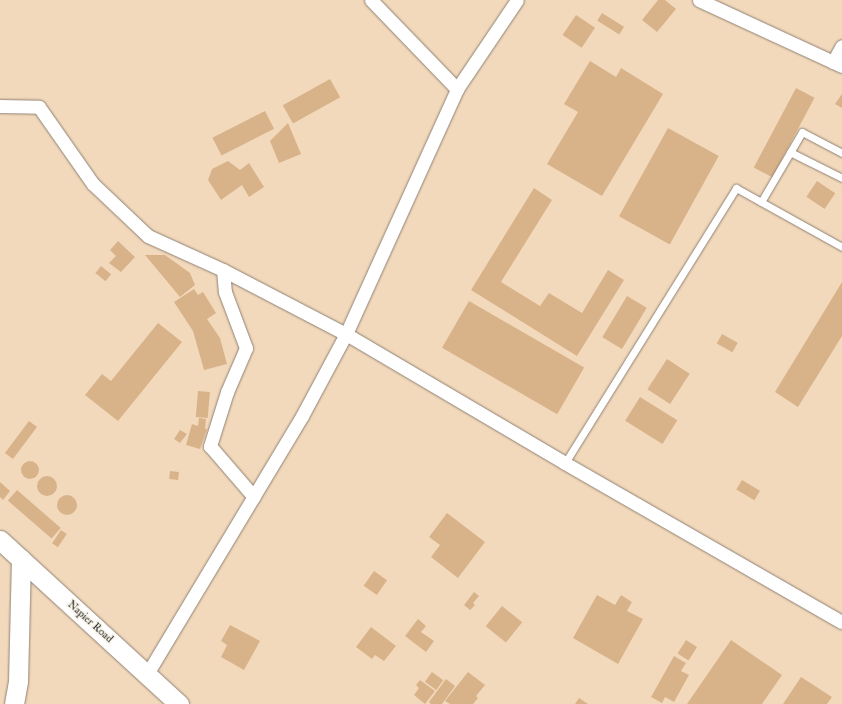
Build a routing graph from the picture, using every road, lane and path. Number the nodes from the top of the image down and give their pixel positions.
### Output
1 (370, 0) edge
2 (517, 0) edge
3 (700, 0) edge
4 (842, 46) edge
5 (837, 64) edge
6 (457, 89) junction
7 (0, 106) edge
8 (790, 152) junction
9 (842, 153) edge
10 (842, 178) edge
11 (761, 202) junction
12 (842, 247) edge
13 (223, 270) junction
14 (346, 334) junction
15 (565, 463) junction
16 (254, 497) junction
17 (0, 540) edge
18 (21, 559) junction
19 (842, 622) edge
20 (147, 674) junction
21 (14, 704) edge
22 (179, 704) edge

1 - 6 street
2 - 6 street
3 - 5 street
4 - 5 street
6 - 14 street
7 - 13 street
8 - 9 lane
8 - 10 lane
8 - 11 lane
11 - 12 lane
11 - 15 lane
13 - 14 street
13 - 16 street
14 - 15 street
14 - 16 street
15 - 19 street
16 - 20 street
17 - 18 street, Napier Road
18 - 20 street, Napier Road
18 - 21 street
20 - 22 street, Napier Road

